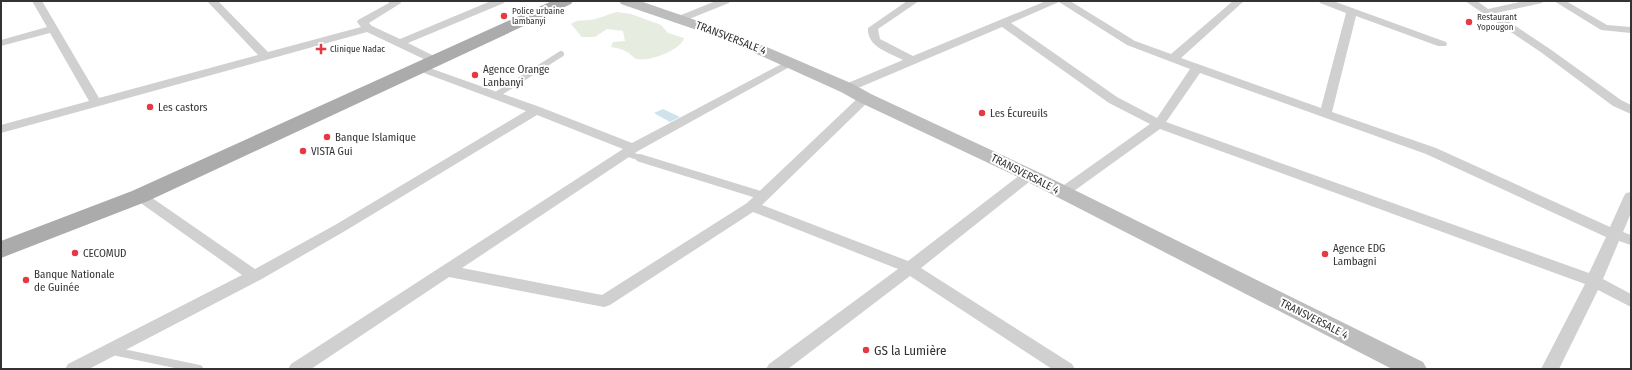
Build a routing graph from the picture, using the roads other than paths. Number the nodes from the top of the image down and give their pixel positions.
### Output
1 (37, 1) edge
2 (212, 1) edge
3 (393, 1) edge
4 (500, 1) edge
5 (565, 1) edge
6 (626, 1) edge
7 (725, 1) edge
8 (914, 1) edge
9 (1055, 1) edge
10 (1063, 1) edge
11 (1239, 1) edge
12 (1324, 1) edge
13 (1470, 1) edge
14 (1538, 1) edge
15 (1559, 1) edge
16 (1352, 11) junction
17 (1487, 12) junction
18 (680, 19) junction
19 (1004, 23) junction
20 (368, 28) junction
21 (53, 29) junction
22 (1631, 30) edge
23 (1, 43) edge
24 (400, 43) junction
25 (1442, 44) dead end
26 (561, 54) dead end
27 (266, 56) junction
28 (1172, 59) junction
29 (913, 61) junction
30 (791, 62) junction
31 (428, 64) junction
32 (1197, 68) junction
33 (847, 88) junction
34 (496, 95) junction
35 (865, 98) junction
36 (96, 103) junction
37 (536, 110) junction
38 (1631, 110) edge
39 (1325, 114) junction
40 (1159, 124) junction
41 (1, 129) edge
42 (629, 150) junction
43 (1029, 175) junction
44 (1062, 193) junction
45 (140, 196) junction
46 (1631, 196) edge
47 (758, 201) junction
48 (1615, 235) junction
49 (1631, 240) edge
50 (1, 250) edge
51 (910, 268) junction
52 (448, 271) junction
53 (254, 276) junction
54 (1594, 281) junction
55 (1631, 300) edge
56 (111, 350) junction
57 (74, 369) edge
58 (199, 369) edge
59 (297, 369) edge
60 (775, 369) edge
61 (1066, 369) edge
62 (1414, 369) edge
63 (1550, 369) edge

1 - 21 street
2 - 27 street
3 - 20 street
4 - 24 street
5 - 31 main road
6 - 18 main road, TRANSVERSALE 4
7 - 18 street
8 - 29 street
9 - 19 street
10 - 28 street
11 - 28 street
12 - 16 street
13 - 17 street
14 - 17 street
15 - 22 street
16 - 25 street
16 - 39 street
17 - 38 street
18 - 30 main road, TRANSVERSALE 4
19 - 29 street
19 - 40 street
20 - 24 street
20 - 27 street
21 - 23 street
21 - 36 street
24 - 31 street
26 - 34 lane
27 - 36 street
28 - 32 street
29 - 33 street
30 - 33 main road, TRANSVERSALE 4
30 - 42 street
31 - 34 street
31 - 45 main road
32 - 39 street
32 - 40 street
33 - 35 main road, TRANSVERSALE 4
34 - 37 street
35 - 43 main road, TRANSVERSALE 4
35 - 47 street
36 - 41 street
37 - 42 street
37 - 53 street
39 - 48 street
40 - 44 street
40 - 54 street
42 - 47 lane
42 - 52 street
43 - 44 main road, TRANSVERSALE 4
43 - 51 street
44 - 62 main road, TRANSVERSALE 4
45 - 50 main road
45 - 53 street
46 - 48 street
47 - 51 street
47 - 52 street
48 - 49 street
48 - 54 street
51 - 60 street
51 - 61 street
52 - 59 street
53 - 56 street
54 - 55 street
54 - 63 street
56 - 57 street
56 - 58 lane

